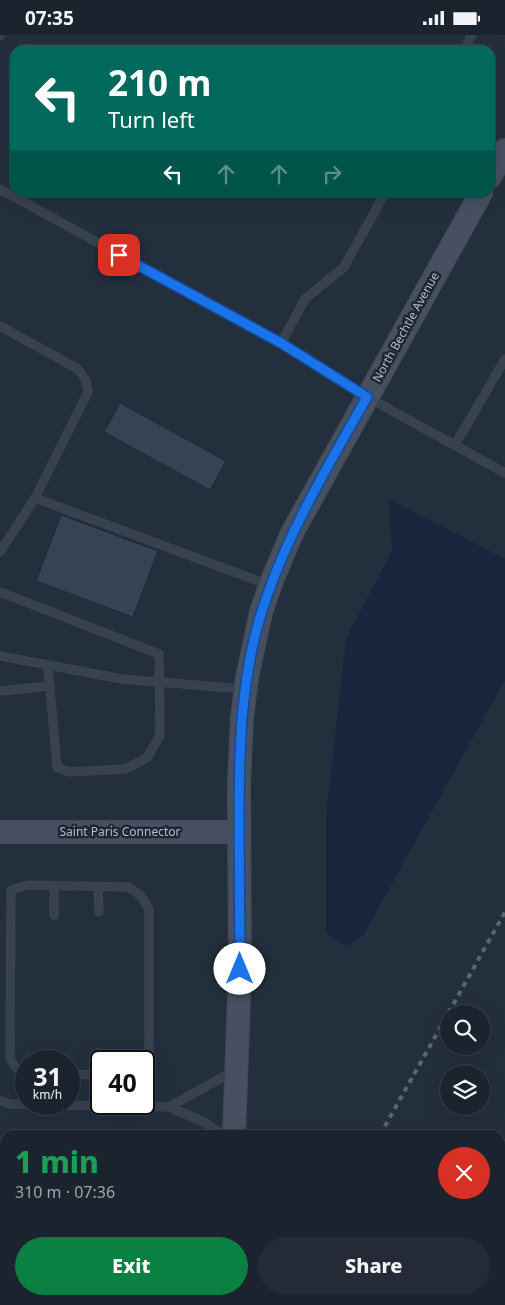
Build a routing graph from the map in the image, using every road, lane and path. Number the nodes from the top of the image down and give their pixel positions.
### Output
1 (15, 197) edge
2 (383, 197) edge
3 (479, 197) edge
4 (0, 326) edge
5 (281, 343) junction
6 (505, 359) edge
7 (367, 397) junction
8 (455, 445) junction
9 (505, 473) edge
10 (35, 498) junction
11 (0, 553) edge
12 (271, 586) junction
13 (0, 592) edge
14 (0, 656) edge
15 (48, 666) junction
16 (160, 682) junction
17 (50, 686) junction
18 (246, 689) junction
19 (0, 691) edge
20 (0, 832) edge
21 (239, 832) junction
22 (54, 886) junction
23 (98, 887) junction
24 (99, 912) dead end
25 (54, 915) dead end
26 (149, 1050) edge
27 (15, 1066) edge
28 (236, 1070) junction
29 (0, 1100) edge
30 (15, 1104) edge
31 (155, 1107) edge
32 (169, 1107) junction
33 (216, 1130) edge
34 (234, 1130) edge

1 - 5 lane
2 - 5 lane
3 - 7 street, North Bechtle Avenue
4 - 10 lane
5 - 7 lane
6 - 8 lane
7 - 8 lane
7 - 12 street, North Bechtle Avenue
8 - 9 lane
10 - 11 lane
10 - 12 lane
12 - 18 street, North Bechtle Avenue
13 - 16 lane
14 - 15 lane
15 - 16 lane
15 - 17 lane
16 - 17 lane
16 - 18 lane
17 - 19 lane
18 - 21 street, North Bechtle Avenue
20 - 21 street, Saint Paris Connector
21 - 28 street, North Bechtle Avenue
22 - 23 lane
22 - 25 lane
22 - 27 lane
23 - 24 lane
23 - 26 lane
28 - 32 lane
28 - 34 street, North Bechtle Avenue
29 - 30 lane
31 - 32 lane
32 - 33 lane

